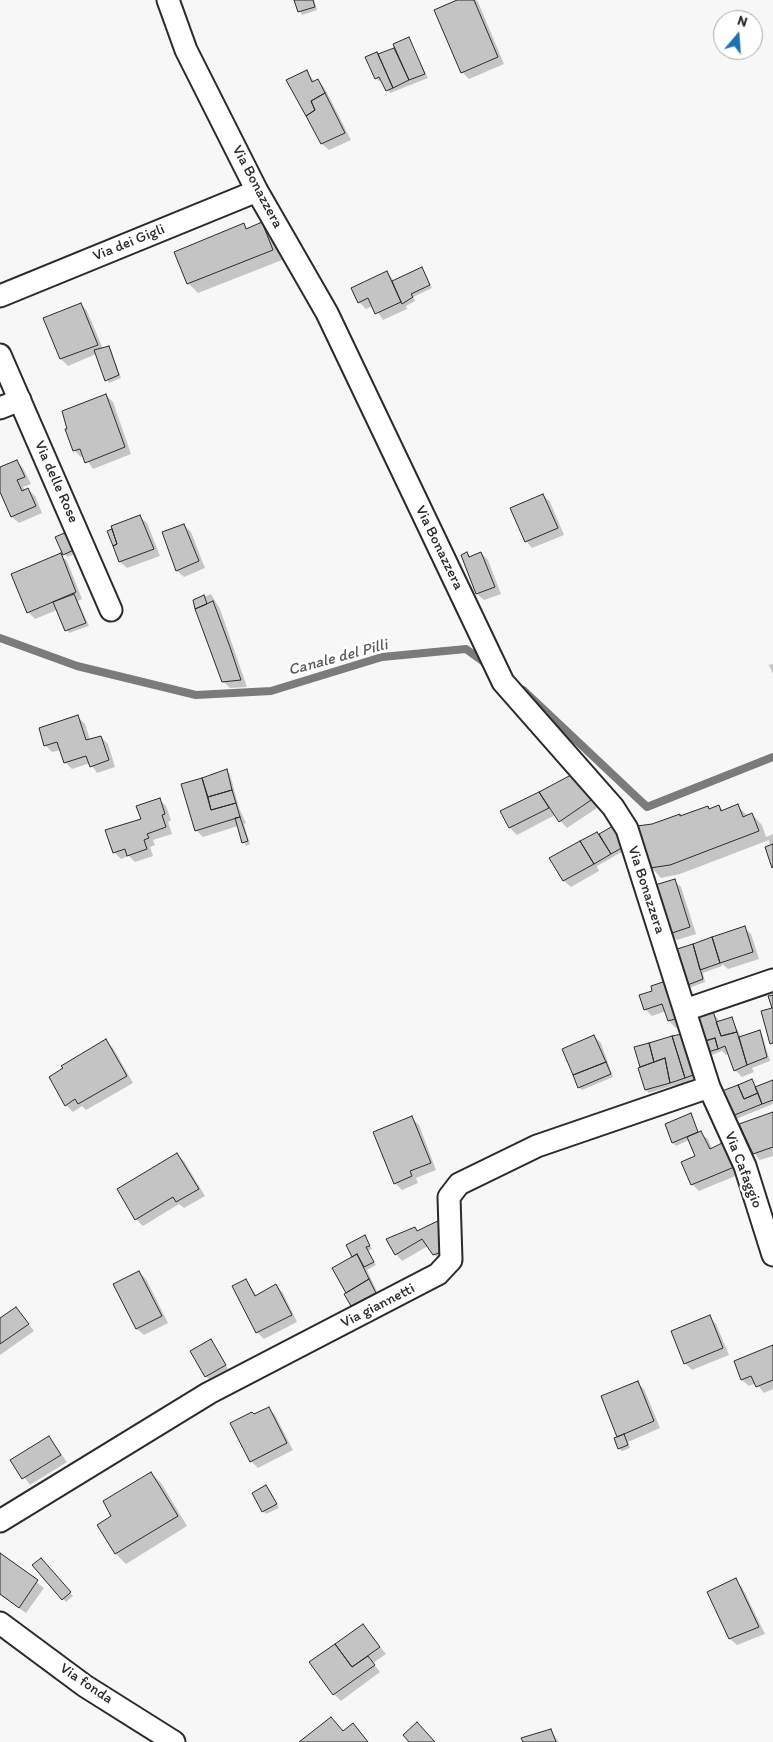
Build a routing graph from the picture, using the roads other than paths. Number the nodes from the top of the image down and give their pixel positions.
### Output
1 (168, 0) edge
2 (258, 191) junction
3 (0, 296) edge
4 (0, 355) edge
5 (20, 400) junction
6 (0, 408) edge
7 (111, 610) dead end
8 (773, 980) edge
9 (685, 1010) junction
10 (708, 1087) junction
11 (773, 1255) edge
12 (0, 1521) edge
13 (0, 1623) edge
14 (174, 1742) edge

1 - 2 street, Via Bonazzera
2 - 3 street, Via dei Gigli
2 - 9 street, Via Bonazzera
4 - 5 street, Via delle Rose
5 - 6 street
5 - 7 street, Via delle Rose
8 - 9 street
9 - 10 street, Via Bonazzera
10 - 11 street, Via Cafaggio
10 - 12 street, Via giannetti
13 - 14 street, Via fonda

